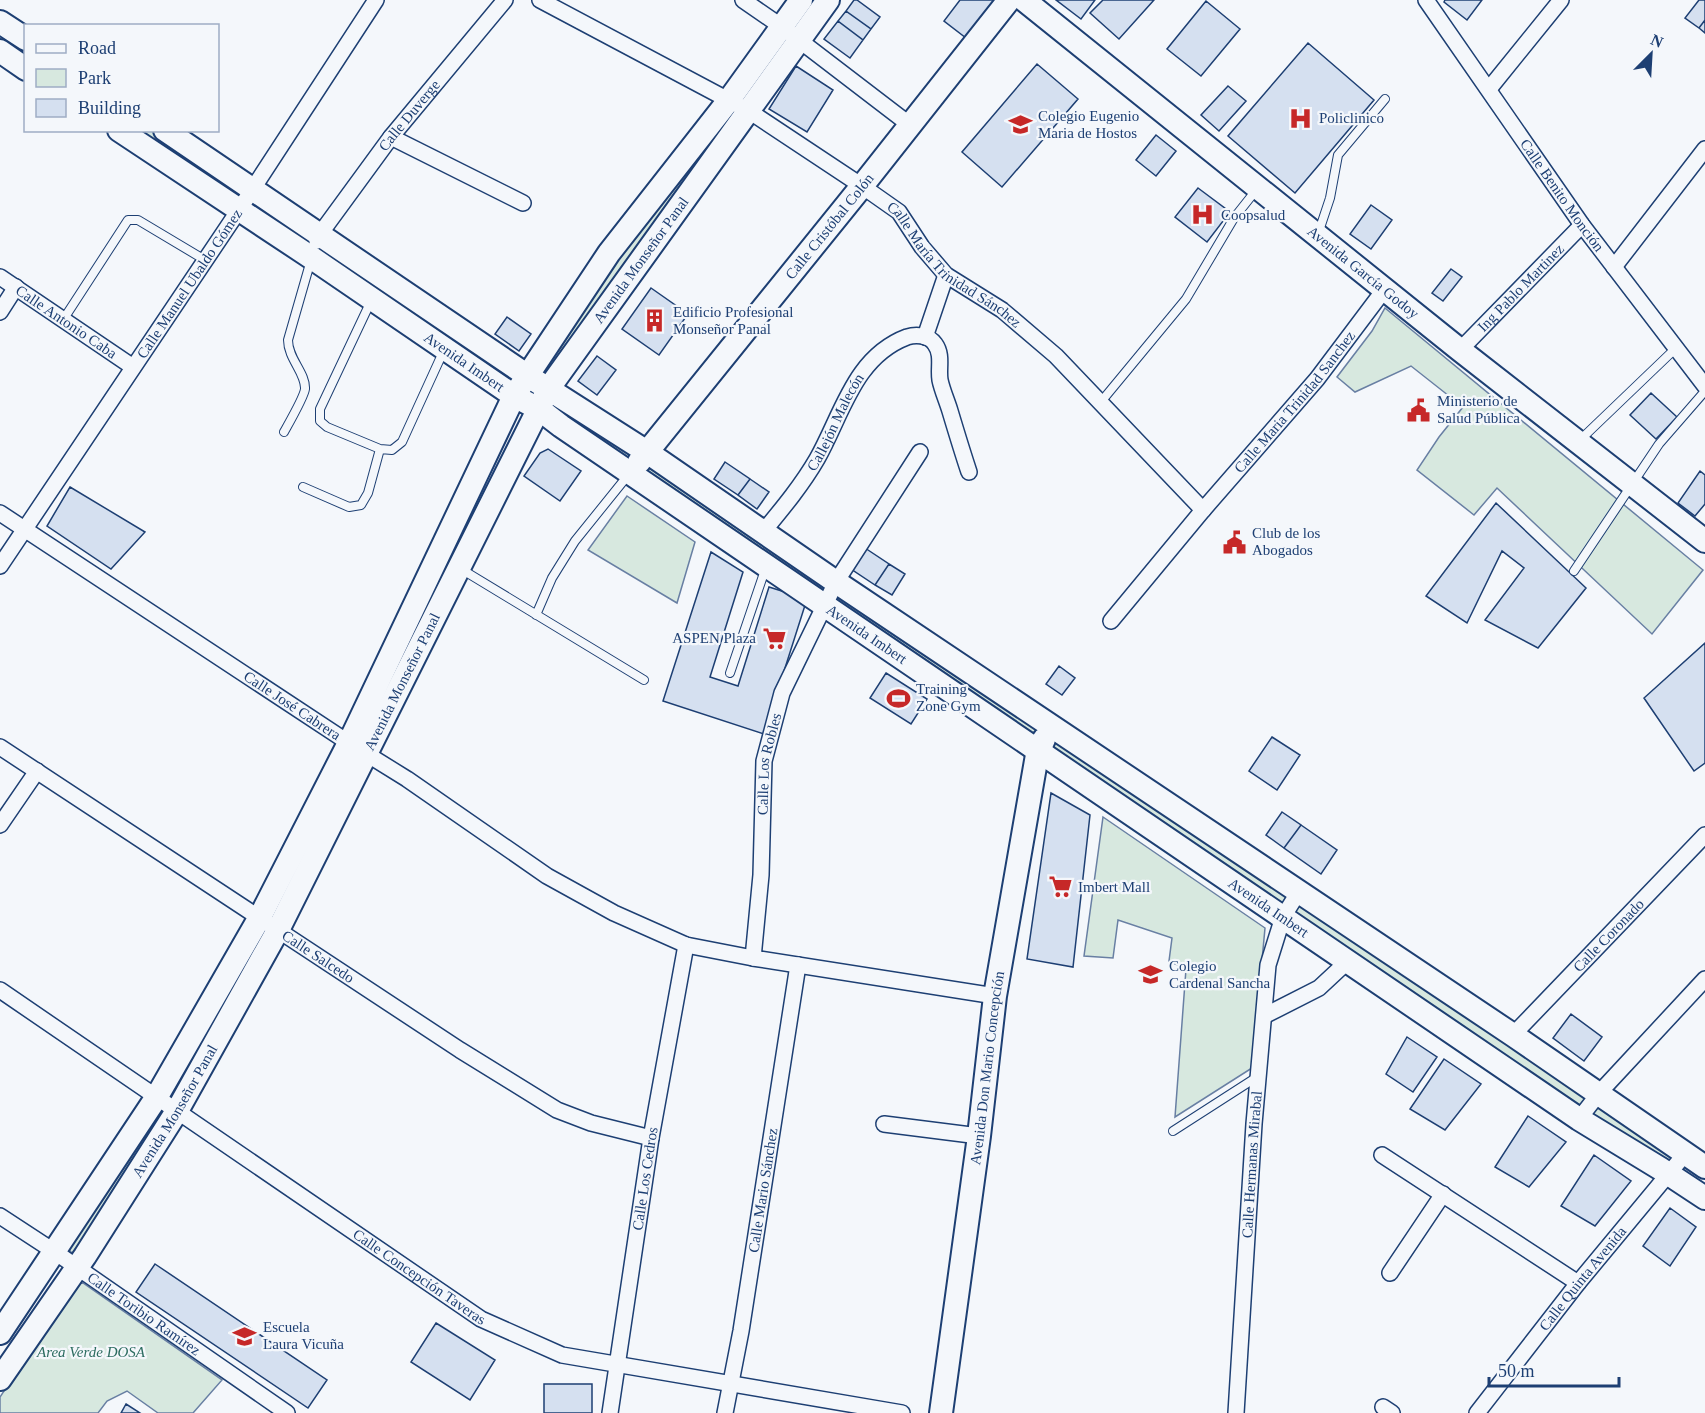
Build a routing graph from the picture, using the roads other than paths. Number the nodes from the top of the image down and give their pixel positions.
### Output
1 (376, 0) edge
2 (504, 0) edge
3 (540, 0) edge
4 (743, 0) edge
5 (801, 0) edge
6 (828, 0) edge
7 (1009, 0) edge
8 (1024, 0) edge
9 (1426, 0) edge
10 (1561, 0) edge
11 (0, 22) edge
12 (791, 34) junction
13 (24, 38) edge
14 (1, 55) edge
15 (24, 68) edge
16 (1489, 88) junction
17 (729, 99) junction
18 (1385, 99) dead end
19 (749, 111) junction
20 (910, 125) junction
21 (122, 132) edge
22 (168, 132) edge
23 (391, 137) junction
24 (1705, 149) edge
25 (862, 186) junction
26 (253, 188) junction
27 (1258, 188) junction
28 (523, 203) dead end
29 (238, 210) junction
30 (1582, 225) junction
31 (320, 234) junction
32 (1317, 236) junction
33 (312, 258) junction
34 (205, 260) junction
35 (1614, 267) junction
36 (946, 275) junction
37 (0, 277) edge
38 (16, 287) junction
39 (1384, 290) junction
40 (372, 300) junction
41 (0, 312) edge
42 (63, 320) junction
43 (925, 337) junction
44 (1676, 348) junction
45 (444, 350) junction
46 (1460, 350) junction
47 (133, 367) junction
48 (528, 376) junction
49 (1705, 386) edge
50 (549, 388) junction
51 (1705, 391) edge
52 (514, 396) junction
53 (1100, 403) junction
54 (539, 409) junction
55 (284, 432) dead end
56 (1578, 442) junction
57 (380, 449) junction
58 (647, 452) junction
59 (920, 452) dead end
60 (969, 472) dead end
61 (630, 473) junction
62 (1633, 485) junction
63 (303, 487) dead end
64 (1203, 510) junction
65 (0, 513) edge
66 (24, 530) junction
67 (763, 532) junction
68 (1705, 540) edge
69 (766, 565) junction
70 (0, 566) edge
71 (459, 568) junction
72 (1574, 571) dead end
73 (836, 582) junction
74 (824, 605) junction
75 (537, 615) junction
76 (1111, 621) dead end
77 (730, 673) dead end
78 (644, 680) dead end
79 (1052, 727) junction
80 (0, 747) edge
81 (358, 749) junction
82 (1038, 750) junction
83 (37, 771) junction
84 (0, 825) edge
85 (1705, 835) edge
86 (1298, 893) junction
87 (1283, 917) junction
88 (269, 923) junction
89 (686, 945) junction
90 (753, 958) junction
91 (1347, 961) junction
92 (798, 964) junction
93 (1705, 979) edge
94 (0, 990) edge
95 (995, 996) junction
96 (1264, 1016) junction
97 (1513, 1035) junction
98 (1260, 1075) junction
99 (1597, 1095) junction
100 (156, 1098) junction
101 (177, 1111) junction
102 (1579, 1119) junction
103 (884, 1124) dead end
104 (1173, 1131) dead end
105 (979, 1136) junction
106 (651, 1138) junction
107 (1685, 1154) junction
108 (1382, 1155) dead end
109 (1705, 1167) edge
110 (1670, 1174) junction
111 (1443, 1194) junction
112 (1705, 1198) edge
113 (0, 1216) edge
114 (55, 1252) junction
115 (77, 1267) junction
116 (1390, 1273) dead end
117 (1578, 1283) junction
118 (0, 1333) edge
119 (618, 1363) junction
120 (0, 1379) edge
121 (731, 1384) junction
122 (287, 1413) edge
123 (610, 1413) edge
124 (725, 1413) edge
125 (902, 1413) edge
126 (941, 1413) edge
127 (1236, 1413) edge
128 (1477, 1413) edge

1 - 26 street, Calle Manuel Ubaldo Gómez
2 - 23 street, Calle Duverge
3 - 17 street, Calle María Trinidad Sánchez
4 - 12 street
5 - 12 main road, Avenida Monseñor Panal
6 - 12 main road, Avenida Monseñor Panal
7 - 20 main road, Calle Cristóbal Colón
8 - 27 main road, Avenida García Godoy
9 - 16 street, Calle Benito Monción
10 - 16 street
11 - 13 main road
12 - 17 main road, Avenida Monseñor Panal
12 - 19 main road, Avenida Monseñor Panal
12 - 20 street
14 - 15 main road
16 - 30 street, Calle Benito Monción
17 - 19 street, Calle María Trinidad Sánchez
17 - 48 main road, Avenida Monseñor Panal
18 - 32 lane
19 - 25 street, Calle María Trinidad Sánchez
19 - 50 main road, Avenida Monseñor Panal
20 - 25 main road, Calle Cristóbal Colón
21 - 29 main road, Avenida Imbert
22 - 26 main road, Avenida Imbert
23 - 28 street
23 - 31 street, Calle Duverge
24 - 35 street
25 - 36 street, Calle María Trinidad Sánchez
25 - 58 main road, Calle Cristóbal Colón
26 - 29 street, Calle Manuel Ubaldo Gómez
26 - 31 main road, Avenida Imbert
27 - 32 main road, Avenida García Godoy
27 - 53 lane
29 - 33 main road, Avenida Imbert
29 - 34 street, Calle Manuel Ubaldo Gómez
30 - 35 street, Calle Benito Monción
30 - 46 street, Ing Pablo Martinez
31 - 33 street, Calle Duverge
31 - 48 main road, Avenida Imbert
32 - 39 main road, Avenida García Godoy
33 - 40 main road, Avenida Imbert
33 - 55 lane
34 - 42 lane
34 - 47 street, Calle Manuel Ubaldo Gómez
35 - 44 street, Calle Benito Monción
36 - 43 street
36 - 53 street, Calle María Trinidad Sánchez
37 - 38 street, Calle Antonio Caba
38 - 41 street
38 - 42 street, Calle Antonio Caba
39 - 46 main road, Avenida García Godoy
39 - 64 street, Calle Maria Trinidad Sanchez
40 - 45 main road, Avenida Imbert
40 - 57 lane
42 - 47 street, Calle Antonio Caba
43 - 60 street
43 - 67 street, Callejón Malecón
44 - 49 street, Calle Benito Monción
44 - 56 lane
45 - 52 main road, Avenida Imbert
45 - 57 lane
46 - 56 main road, Avenida García Godoy
47 - 66 street, Calle Manuel Ubaldo Gómez
48 - 50 main road, Avenida Imbert
48 - 52 main road, Avenida Monseñor Panal
50 - 54 main road, Avenida Monseñor Panal
50 - 58 main road, Avenida Imbert
51 - 62 lane
52 - 54 main road, Avenida Imbert
52 - 81 main road, Avenida Monseñor Panal
53 - 64 street, Calle María Trinidad Sánchez
54 - 61 main road, Avenida Imbert
54 - 71 main road, Avenida Monseñor Panal
56 - 62 main road, Avenida García Godoy
57 - 63 lane
58 - 61 main road, Calle Cristóbal Colón
58 - 67 main road, Avenida Imbert
59 - 73 street, Calle Los Robles
61 - 69 main road, Avenida Imbert
61 - 75 lane
62 - 68 main road, Avenida García Godoy
62 - 72 lane
64 - 76 street, Calle Maria Trinidad Sanchez
65 - 66 street, Calle José Cabrera
66 - 70 street, Calle Manuel Ubaldo Gómez
66 - 81 street, Calle José Cabrera
67 - 73 main road, Avenida Imbert
69 - 74 main road, Avenida Imbert
69 - 77 lane
71 - 75 lane
71 - 81 main road, Avenida Monseñor Panal
73 - 74 street, Calle Los Robles
73 - 79 main road, Avenida Imbert
74 - 82 main road, Avenida Imbert
74 - 90 street, Calle Los Robles
75 - 78 lane
79 - 82 main road, Avenida Don Mario Concepción
79 - 86 main road, Avenida Imbert
80 - 83 street, Calle Salcedo
81 - 88 main road, Avenida Monseñor Panal
81 - 89 street, Calle José Cabrera
82 - 87 main road, Avenida Imbert
82 - 95 main road, Avenida Don Mario Concepción
83 - 84 street
83 - 88 street, Calle Salcedo
85 - 97 street, Calle Coronado
86 - 87 street, Calle Hermanas Mirabal
86 - 97 main road, Avenida Imbert
87 - 91 main road, Avenida Imbert
87 - 96 street, Calle Hermanas Mirabal
88 - 100 main road, Avenida Monseñor Panal
88 - 101 main road, Avenida Monseñor Panal
88 - 106 street, Calle Salcedo
89 - 90 street, Calle José Cabrera
89 - 106 street, Calle Los Cedros
90 - 92 street, Calle José Cabrera
91 - 96 street
91 - 102 main road, Avenida Imbert
92 - 95 street, Calle José Cabrera
92 - 121 street, Calle Mario Sánchez
93 - 99 street
94 - 100 street, Calle Concepción Taveras
95 - 105 main road, Avenida Don Mario Concepción
96 - 98 street, Calle Hermanas Mirabal
97 - 99 main road, Avenida Imbert
98 - 104 lane
98 - 127 street, Calle Hermanas Mirabal
99 - 102 street
99 - 107 main road, Avenida Imbert
100 - 101 street, Calle Concepción Taveras
100 - 114 main road, Avenida Monseñor Panal
101 - 115 main road, Avenida Monseñor Panal
101 - 119 street, Calle Concepción Taveras
102 - 110 main road, Avenida Imbert
103 - 105 street
105 - 126 main road, Avenida Don Mario Concepción
106 - 119 street, Calle Los Cedros
107 - 109 main road, Avenida Imbert
107 - 110 street, Calle Quinta Avenida
108 - 111 street
110 - 112 main road, Avenida Imbert
110 - 117 street, Calle Quinta Avenida
111 - 116 street
111 - 117 street
113 - 114 street, Calle Toribio Ramírez
114 - 115 street, Calle Toribio Ramírez
114 - 118 main road, Avenida Monseñor Panal
115 - 120 main road, Avenida Monseñor Panal
115 - 122 street, Calle Toribio Ramírez
117 - 128 street, Calle Quinta Avenida
119 - 121 street, Calle Concepción Taveras
119 - 123 street, Calle Los Cedros
121 - 124 street, Calle Mario Sánchez
121 - 125 street, Calle Concepción Taveras

